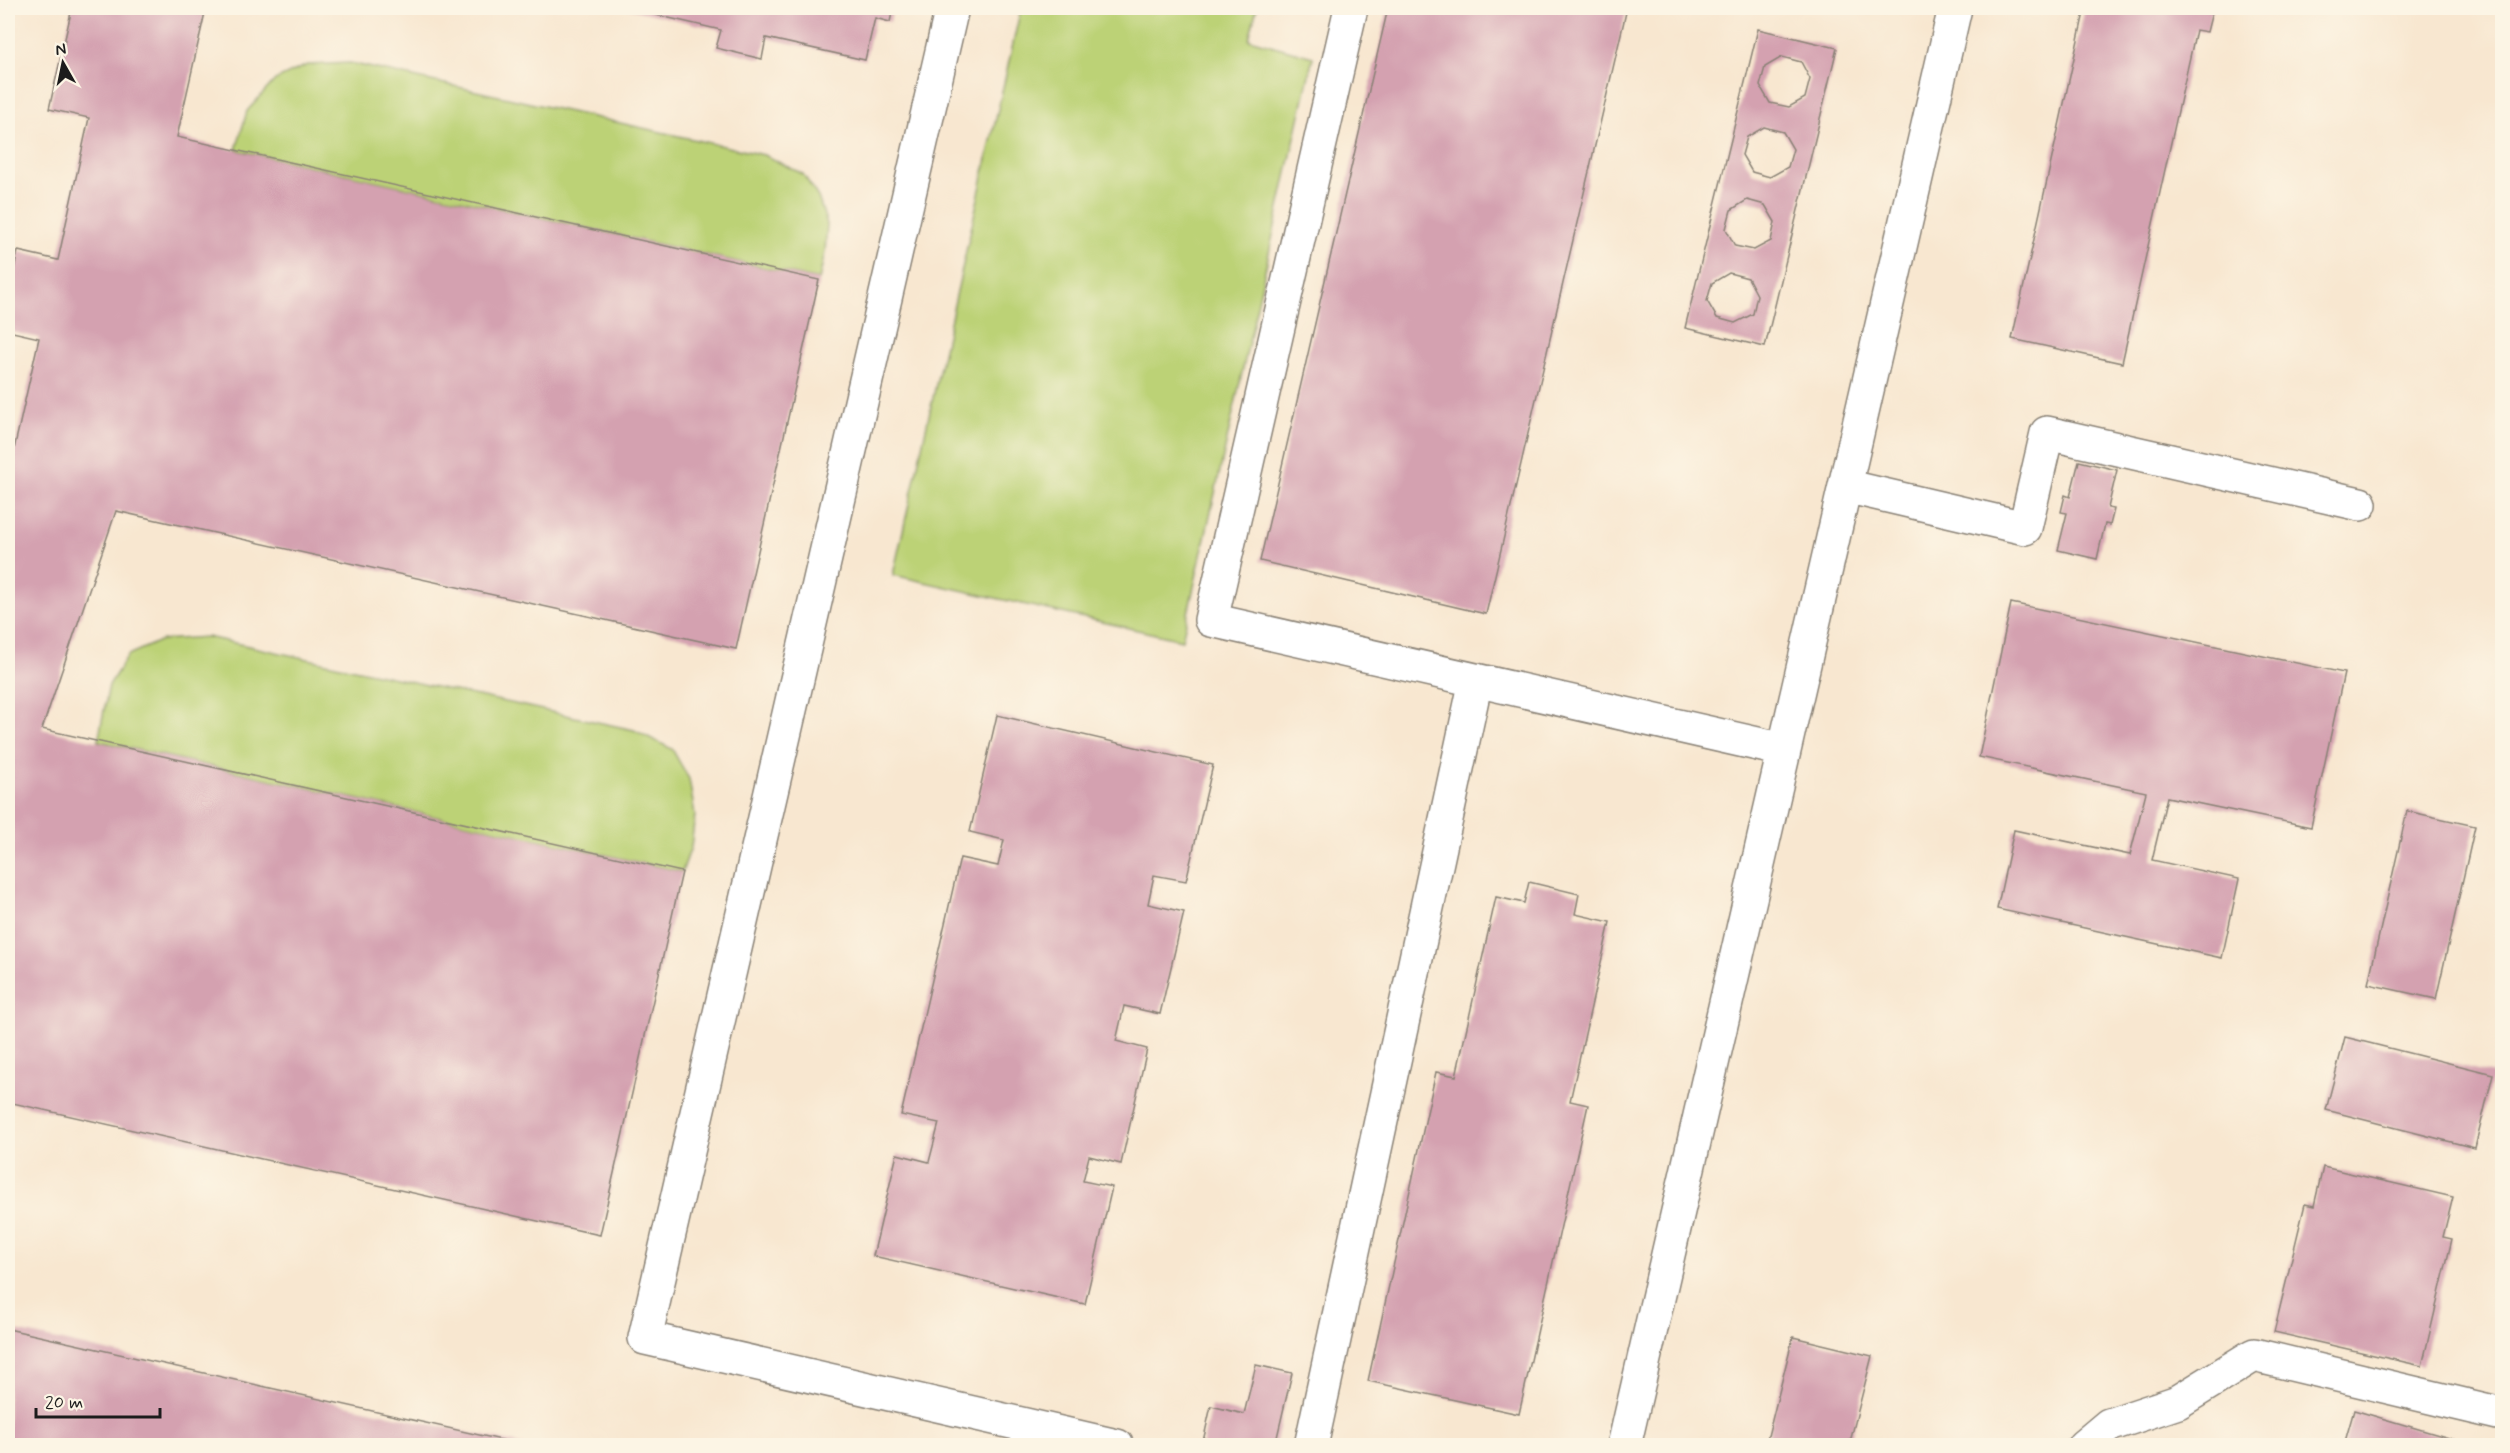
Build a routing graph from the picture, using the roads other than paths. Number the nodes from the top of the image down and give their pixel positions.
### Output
1 (952, 8) edge
2 (1352, 8) edge
3 (1954, 8) edge
4 (1845, 486) junction
5 (2360, 504) dead end
6 (1476, 680) junction
7 (1784, 750) junction
8 (2502, 1414) edge
9 (1117, 1446) edge
10 (1311, 1446) edge
11 (1624, 1446) edge
12 (2084, 1446) edge

1 - 9 lane
2 - 6 lane
3 - 4 lane
4 - 5 lane
4 - 7 lane
6 - 7 lane
6 - 10 lane
7 - 11 lane
8 - 12 lane

